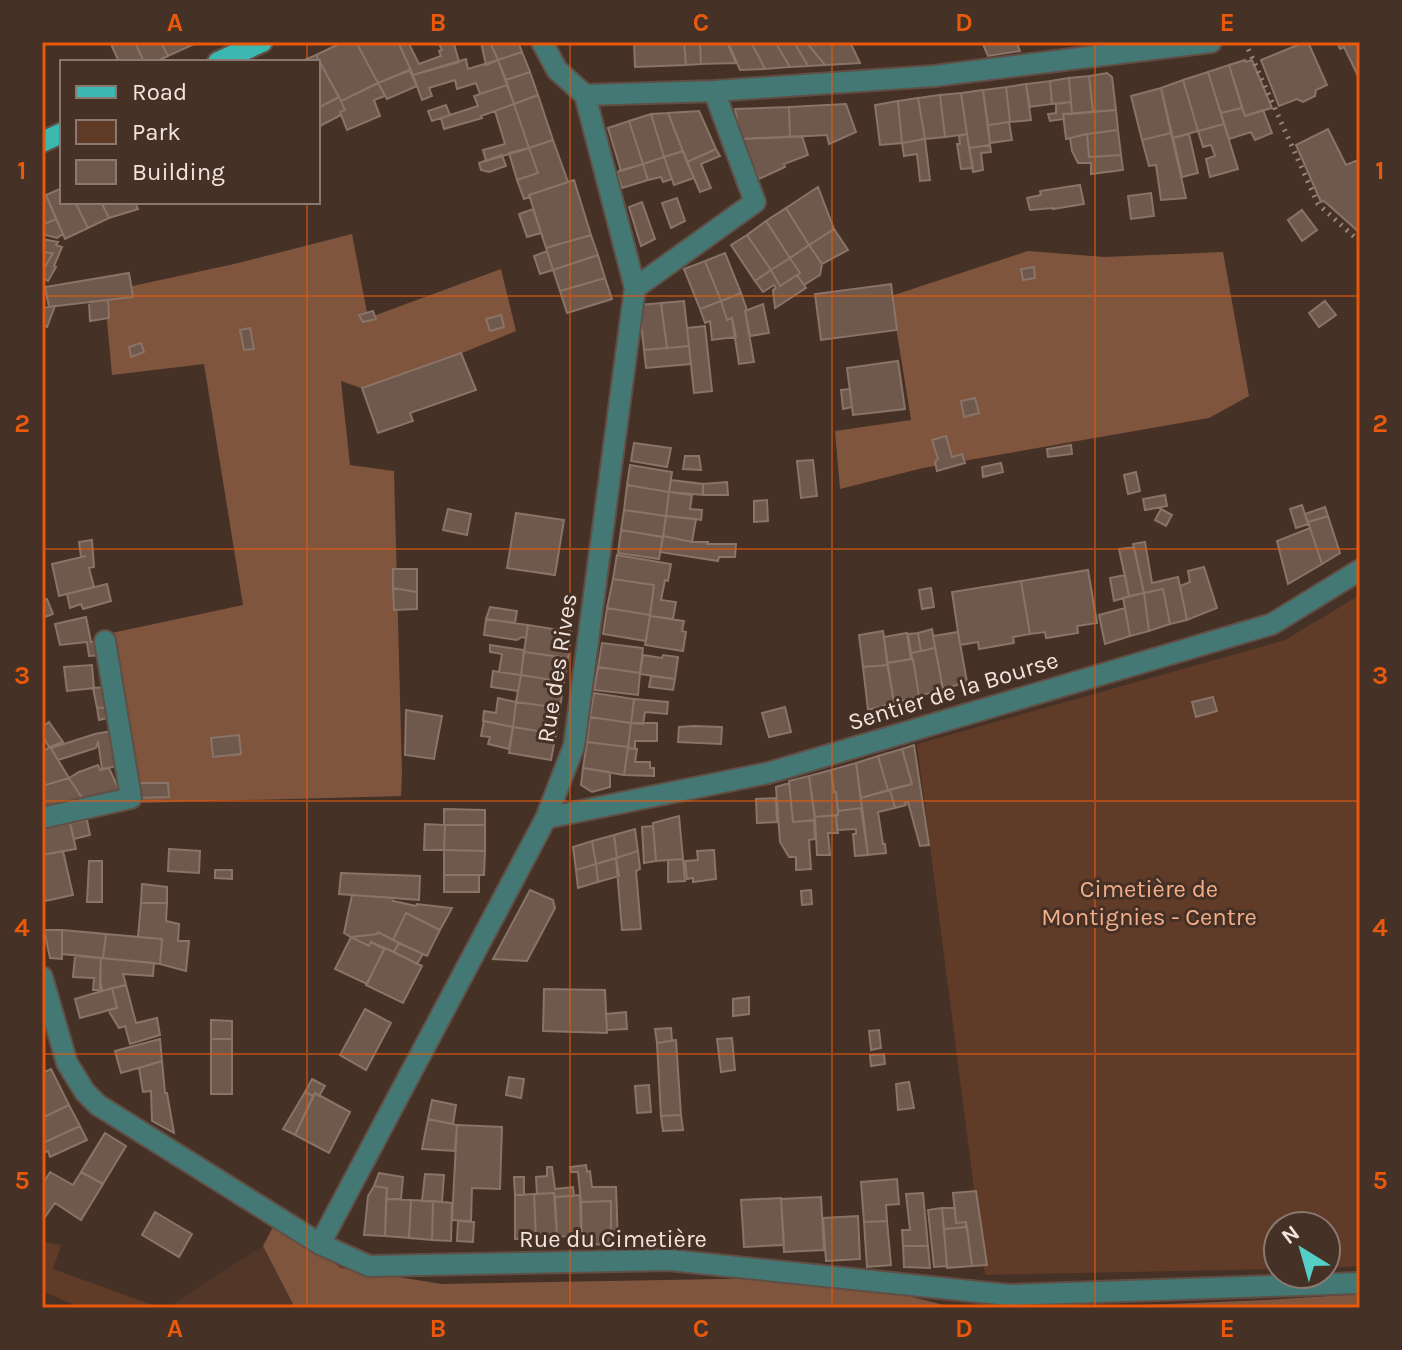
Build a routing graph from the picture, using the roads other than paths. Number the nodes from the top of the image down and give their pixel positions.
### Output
1 (262, 42) edge
2 (542, 42) edge
3 (1211, 42) edge
4 (222, 60) edge
5 (714, 91) junction
6 (585, 95) junction
7 (635, 288) junction
8 (1360, 570) edge
9 (105, 641) dead end
10 (42, 818) edge
11 (546, 818) junction
12 (42, 977) edge
13 (320, 1244) junction
14 (1360, 1283) edge
15 (1009, 1302) edge

1 - 4 main road
2 - 6 street
3 - 5 street
5 - 6 street
5 - 7 street
6 - 7 street, Rue des Rives
7 - 11 street, Rue des Rives
8 - 11 street, Sentier de la Bourse
9 - 10 street
11 - 13 street, Rue des Rives
12 - 13 street, Rue du Cimetière
13 - 15 street, Rue du Cimetière
14 - 15 street, Rue du Cimetière

